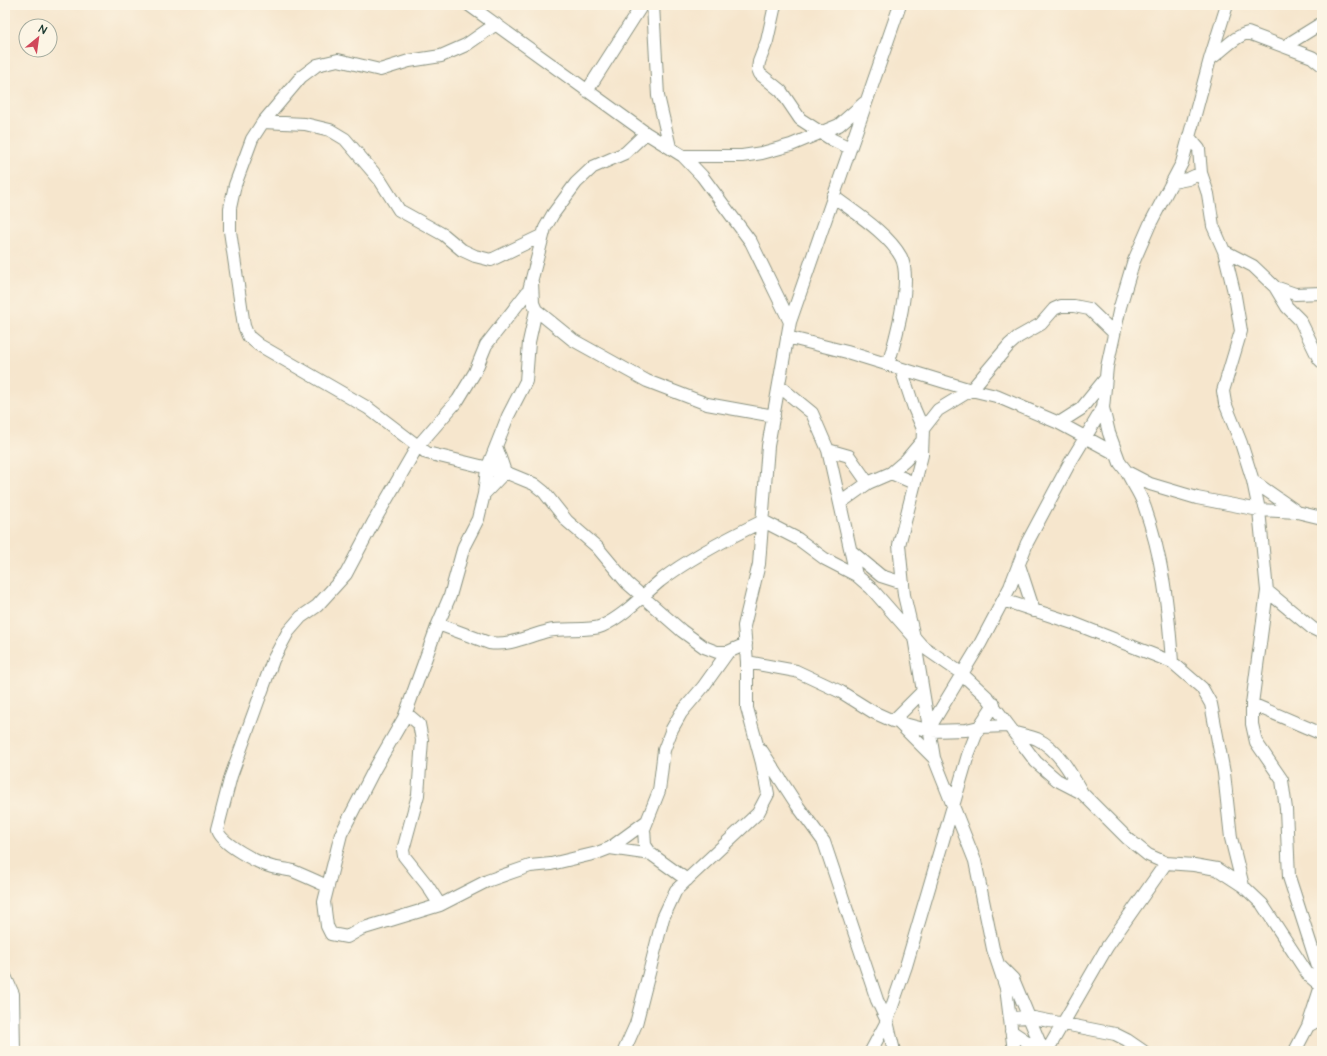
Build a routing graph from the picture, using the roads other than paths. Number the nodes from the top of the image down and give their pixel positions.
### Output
1 (469, 5) edge
2 (642, 5) edge
3 (653, 5) edge
4 (775, 5) edge
5 (1227, 5) edge
6 (900, 6) edge
7 (1322, 23) edge
8 (496, 24) junction
9 (1285, 46) junction
10 (1210, 59) junction
11 (1322, 64) edge
12 (587, 91) junction
13 (866, 102) junction
14 (1197, 108) junction
15 (263, 122) junction
16 (646, 133) junction
17 (822, 133) junction
18 (1189, 137) junction
19 (670, 147) junction
20 (850, 148) junction
21 (1199, 152) junction
22 (683, 156) junction
23 (1201, 173) junction
24 (1176, 176) junction
25 (833, 196) junction
26 (543, 235) junction
27 (523, 245) junction
28 (1224, 251) junction
29 (533, 269) junction
30 (532, 282) junction
31 (1275, 287) junction
32 (1322, 293) edge
33 (1295, 294) junction
34 (521, 299) junction
35 (535, 306) junction
36 (1287, 307) junction
37 (790, 322) junction
38 (1114, 333) junction
39 (787, 337) junction
40 (1322, 362) edge
41 (888, 365) junction
42 (901, 369) junction
43 (1106, 378) junction
44 (779, 386) junction
45 (971, 390) junction
46 (1103, 408) junction
47 (774, 416) junction
48 (1059, 423) junction
49 (923, 429) junction
50 (1085, 438) junction
51 (922, 441) junction
52 (496, 446) junction
53 (417, 447) junction
54 (828, 450) junction
55 (1116, 454) junction
56 (487, 468) junction
57 (505, 472) junction
58 (1127, 472) junction
59 (891, 473) junction
60 (1253, 481) junction
61 (868, 483) junction
62 (914, 483) junction
63 (484, 494) junction
64 (840, 503) junction
65 (1259, 510) junction
66 (1298, 512) junction
67 (1322, 518) edge
68 (763, 521) junction
69 (851, 551) junction
70 (1019, 565) junction
71 (856, 575) junction
72 (904, 589) junction
73 (1267, 591) junction
74 (643, 595) junction
75 (1003, 600) junction
76 (886, 605) junction
77 (1034, 611) junction
78 (438, 624) junction
79 (1322, 634) edge
80 (914, 637) junction
81 (746, 644) junction
82 (728, 652) junction
83 (747, 662) junction
84 (1172, 662) junction
85 (961, 673) junction
86 (922, 692) junction
87 (994, 704) junction
88 (1252, 704) junction
89 (406, 713) junction
90 (896, 722) junction
91 (979, 727) junction
92 (930, 729) junction
93 (1011, 729) junction
94 (1322, 734) edge
95 (756, 742) junction
96 (934, 758) junction
97 (1082, 793) junction
98 (953, 804) junction
99 (647, 820) junction
100 (610, 848) junction
101 (651, 854) junction
102 (1166, 864) junction
103 (687, 880) junction
104 (328, 886) junction
105 (1243, 886) junction
106 (440, 905) junction
107 (998, 965) junction
108 (5, 976) edge
109 (1321, 987) edge
110 (1029, 1017) junction
111 (1010, 1018) junction
112 (1322, 1018) edge
113 (887, 1021) junction
114 (1062, 1025) junction
115 (1308, 1026) junction
116 (1011, 1031) junction
117 (14, 1051) edge
118 (624, 1051) edge
119 (871, 1051) edge
120 (894, 1051) edge
121 (1014, 1051) edge
122 (1042, 1051) edge
123 (1048, 1051) edge
124 (1143, 1051) edge
125 (1295, 1051) edge

1 - 8 street
2 - 12 street
3 - 19 street
4 - 17 street
5 - 10 street
6 - 13 street
7 - 9 street
8 - 12 street
8 - 15 street
9 - 10 street
9 - 11 street
10 - 14 street
12 - 16 street
13 - 17 street
13 - 20 street
14 - 18 street
14 - 21 street
15 - 27 street
15 - 53 street
16 - 19 street
16 - 26 street
17 - 20 street
17 - 22 street
18 - 21 street
18 - 24 street
19 - 22 street
20 - 25 street
21 - 23 street
21 - 24 street
22 - 37 street
23 - 24 street
23 - 28 street
24 - 38 street
25 - 37 street
25 - 41 street
26 - 27 street
26 - 29 street
27 - 29 street
28 - 31 street
28 - 60 street
29 - 30 street
30 - 34 street
30 - 35 street
31 - 33 street
31 - 36 street
32 - 33 street
33 - 36 street
34 - 35 street
34 - 53 street
35 - 47 street
35 - 52 street
36 - 40 street
37 - 39 street
38 - 43 street
38 - 45 street
39 - 41 street
39 - 44 street
41 - 42 street
42 - 45 street
42 - 49 street
43 - 46 street
43 - 48 street
44 - 47 street
44 - 54 street
45 - 48 street
45 - 49 street
46 - 50 street
46 - 55 street
47 - 68 street
48 - 50 street
49 - 51 street
50 - 55 street
50 - 70 street
51 - 59 street
51 - 62 street
52 - 56 street
52 - 57 street
53 - 56 street
53 - 104 street
54 - 61 street
54 - 64 street
55 - 58 street
56 - 57 street
56 - 63 street
57 - 63 street
57 - 74 street
58 - 65 street
58 - 84 street
59 - 61 street
59 - 62 street
60 - 65 street
60 - 66 street
61 - 64 street
62 - 72 street
63 - 78 street
64 - 69 street
65 - 66 street
65 - 73 street
66 - 67 street
68 - 71 street
68 - 74 street
68 - 81 street
69 - 71 street
69 - 72 street
70 - 75 street
70 - 77 street
71 - 76 street
72 - 76 street
72 - 80 street
73 - 79 street
73 - 88 street
74 - 78 street
74 - 82 street
75 - 77 street
75 - 85 street
76 - 80 street
77 - 84 street
78 - 89 street
80 - 85 street
80 - 86 street
81 - 82 street
81 - 83 street
82 - 99 street
83 - 90 street
83 - 95 street
84 - 105 street
85 - 87 street
85 - 92 street
86 - 90 street
86 - 92 street
87 - 91 street
87 - 93 street
88 - 94 street
88 - 109 street
89 - 104 street
89 - 106 street
90 - 92 street
90 - 96 street
91 - 92 street
91 - 93 street
91 - 98 street
92 - 96 street
93 - 97 street
93 - 97 street
95 - 103 street
95 - 113 street
96 - 98 street
97 - 102 street
98 - 107 street
98 - 113 street
99 - 100 street
99 - 101 street
100 - 101 street
100 - 106 street
101 - 103 street
102 - 105 street
102 - 114 street
103 - 118 street
104 - 106 street
105 - 109 street
107 - 110 street
107 - 111 street
108 - 117 street
109 - 115 street
110 - 111 street
110 - 114 street
110 - 122 street
111 - 116 street
112 - 115 street
113 - 119 street
113 - 120 street
114 - 123 street
114 - 124 street
115 - 125 street
116 - 121 street
116 - 122 street

